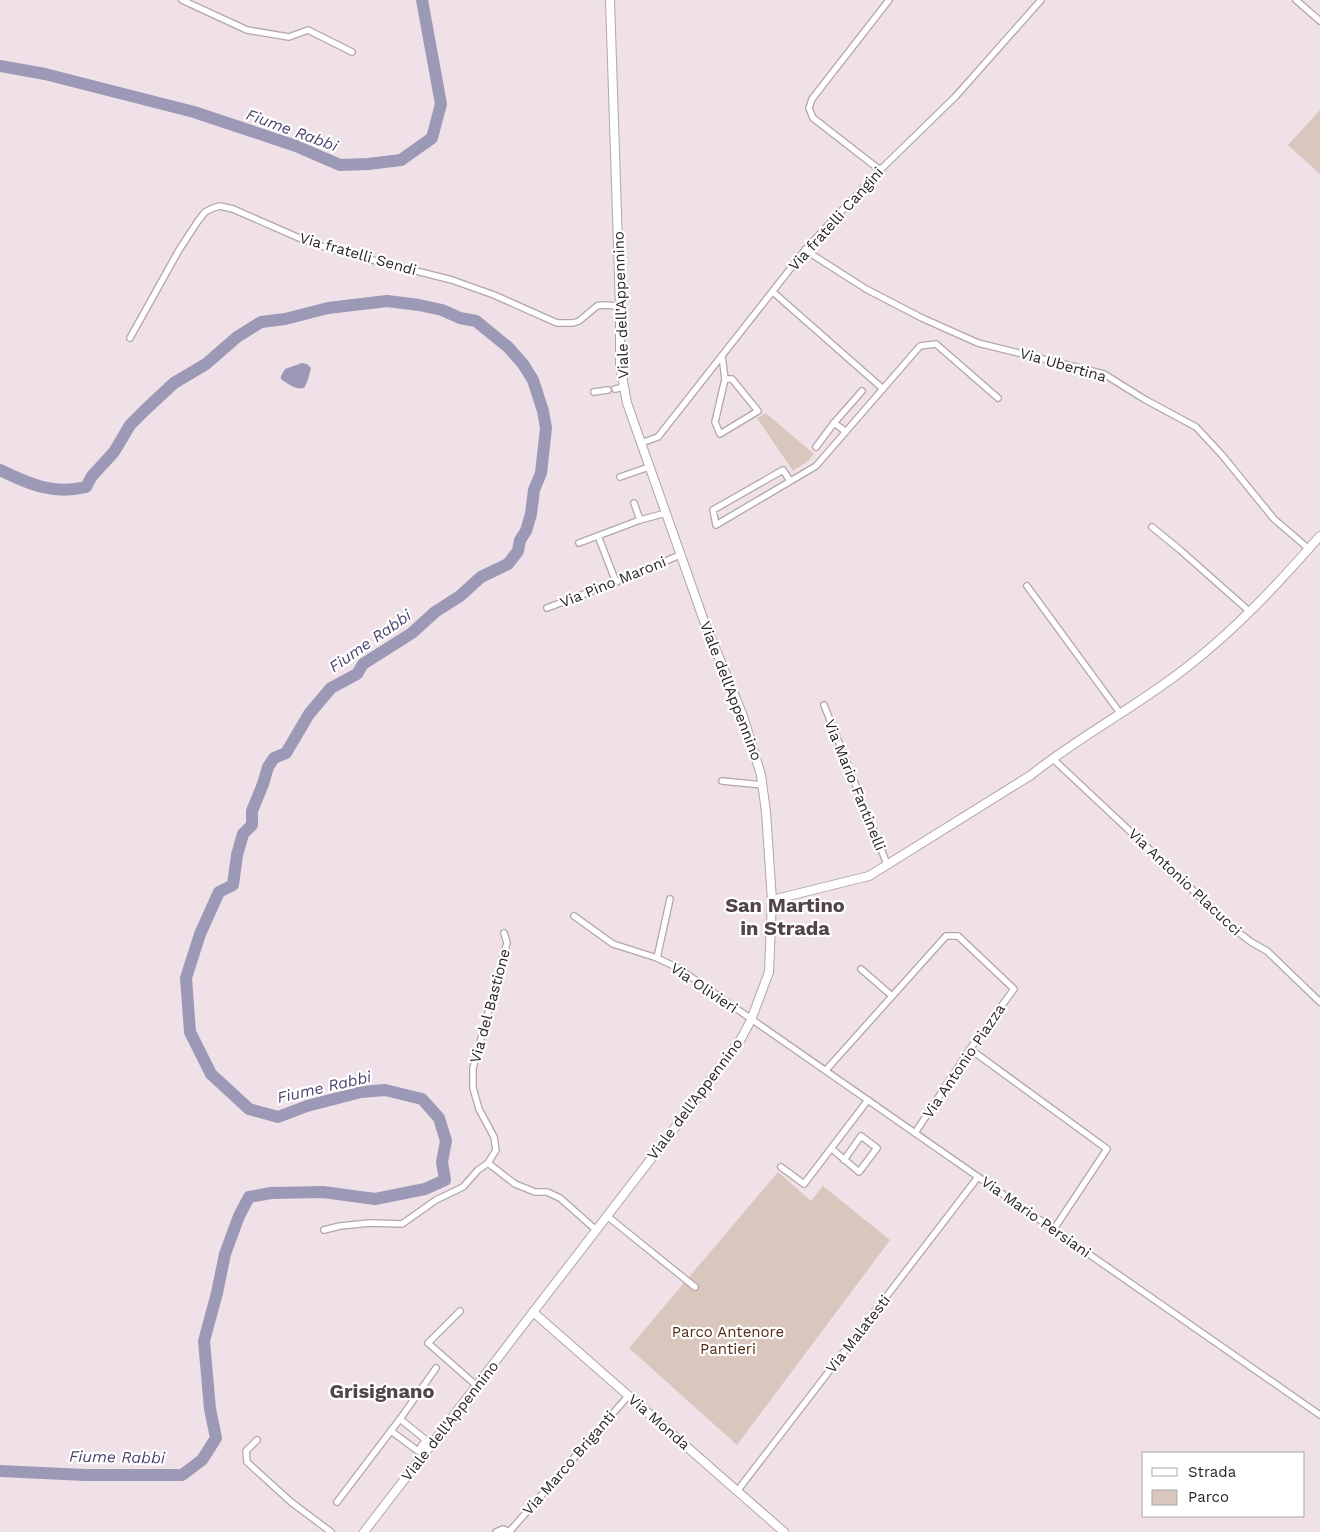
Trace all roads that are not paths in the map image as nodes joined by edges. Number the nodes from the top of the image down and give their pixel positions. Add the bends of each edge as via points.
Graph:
1 (182, 0) edge
2 (610, 0) edge
3 (889, 0) edge
4 (1041, 0) edge
5 (1296, 0) edge
6 (1320, 21) edge
7 (352, 52) dead end
8 (880, 170) junction
9 (805, 250) junction
10 (773, 292) junction
11 (620, 306) junction
12 (130, 338) dead end
13 (722, 356) junction
14 (725, 379) junction
15 (624, 387) junction
16 (882, 388) junction
17 (862, 391) dead end
18 (594, 392) dead end
19 (998, 398) dead end
20 (834, 423) junction
21 (845, 431) junction
22 (641, 444) junction
23 (816, 447) dead end
24 (649, 467) junction
25 (620, 477) dead end
26 (790, 481) junction
27 (634, 503) dead end
28 (666, 513) junction
29 (640, 520) junction
30 (1152, 527) dead end
31 (598, 536) junction
32 (1319, 540) edge
33 (579, 543) dead end
34 (1309, 549) junction
35 (680, 555) junction
36 (616, 582) junction
37 (1026, 586) dead end
38 (546, 608) dead end
39 (1249, 611) junction
40 (824, 705) dead end
41 (1120, 713) junction
42 (1052, 758) junction
43 (722, 781) dead end
44 (763, 785) junction
45 (887, 864) junction
46 (670, 899) dead end
47 (772, 900) junction
48 (574, 916) dead end
49 (504, 933) dead end
50 (657, 958) junction
51 (861, 969) dead end
52 (892, 996) junction
53 (1320, 1002) edge
54 (751, 1020) junction
55 (970, 1050) junction
56 (826, 1070) junction
57 (868, 1100) junction
58 (915, 1133) junction
59 (832, 1149) junction
60 (844, 1160) junction
61 (488, 1163) junction
62 (781, 1167) dead end
63 (978, 1177) junction
64 (607, 1216) junction
65 (1054, 1229) junction
66 (324, 1230) dead end
67 (596, 1230) junction
68 (695, 1287) dead end
69 (460, 1311) dead end
70 (534, 1312) junction
71 (436, 1368) dead end
72 (477, 1386) junction
73 (629, 1395) junction
74 (1320, 1415) edge
75 (400, 1419) junction
76 (391, 1431) junction
77 (257, 1440) dead end
78 (425, 1447) junction
79 (738, 1490) junction
80 (337, 1502) dead end
81 (331, 1532) edge
82 (364, 1532) edge
83 (496, 1532) edge
84 (510, 1532) edge
85 (784, 1532) edge

1 - 7 street via 247,30 290,37 308,30
2 - 11 main road, Viale dell'Appennino
3 - 8 street via 812,99 809,108 813,118
4 - 8 street, Via fratelli Cangini via 956,96
5 - 6 street
8 - 9 street, Via fratelli Cangini
9 - 10 street, Via fratelli Cangini
9 - 34 street, Via Ubertina via 866,289 922,318 978,343 1104,374 1189,423 1222,455 1274,519
10 - 13 street, Via fratelli Cangini
10 - 16 street
11 - 12 street, Via fratelli Sendi via 597,306 579,321 557,323 494,294 306,241 220,206 205,212 198,221
11 - 15 main road, Viale dell'Appennino via 620,365
13 - 14 street
13 - 22 street, Via fratelli Cangini via 658,437
14 - 14 street via 715,422 720,434 758,411 732,379
15 - 18 street
15 - 22 main road, Viale dell'Appennino
16 - 19 street via 920,346 936,344
16 - 21 street
17 - 20 street
20 - 21 street
20 - 23 street
21 - 26 street via 816,466
22 - 24 main road, Viale dell'Appennino
24 - 25 street
24 - 28 main road, Viale dell'Appennino
26 - 26 street via 716,525 712,510 783,470
27 - 29 street
28 - 29 street
28 - 35 main road, Viale dell'Appennino
29 - 31 street
30 - 39 street
31 - 33 street
31 - 36 street
32 - 34 main road
34 - 39 main road
35 - 36 street, Via Pino Maroni
35 - 44 main road, Viale dell'Appennino via 743,716
36 - 38 street, Via Pino Maroni
37 - 41 street
39 - 41 main road via 1187,668
40 - 45 street, Via Mario Fantinelli
41 - 42 main road
42 - 45 main road via 1031,775
42 - 53 street, Via Antonio Placucci via 1233,928 1267,951
43 - 44 street
44 - 47 main road, Viale dell'Appennino
45 - 47 main road via 869,876
46 - 50 street, Via Olivieri
47 - 54 main road, Viale dell'Appennino via 769,972
48 - 50 street, Via Olivieri via 613,944
49 - 61 street, Via del Bastione via 508,943 473,1068 473,1088 479,1109 494,1136 496,1150
50 - 54 street, Via Olivieri via 678,968
51 - 52 street
52 - 55 street, Via Antonio Piazza via 946,936 958,936 1014,989
52 - 56 street
54 - 56 street, Via Mario Persiani
54 - 64 main road, Viale dell'Appennino via 742,1039
55 - 58 street, Via Antonio Piazza
55 - 65 street via 1107,1149
56 - 57 street, Via Mario Persiani
57 - 58 street, Via Mario Persiani
57 - 59 street
58 - 63 street, Via Mario Persiani
59 - 60 street
59 - 62 street via 804,1184
60 - 60 street via 861,1136 877,1148 859,1172
61 - 66 street via 463,1187 436,1200 402,1224 370,1223
61 - 67 street via 515,1184 560,1198
63 - 65 street, Via Mario Persiani
63 - 79 street, Via Malatesti
64 - 67 main road, Viale dell'Appennino
64 - 68 street
65 - 74 street, Via Mario Persiani
67 - 70 main road, Viale dell'Appennino
69 - 72 street via 428,1343
70 - 72 main road, Viale dell'Appennino
70 - 73 main road, Via Monda
71 - 75 street
72 - 78 main road, Viale dell'Appennino
73 - 79 main road, Via Monda
73 - 84 street, Via Marco Briganti
75 - 76 street
75 - 78 street via 426,1440
76 - 78 street via 418,1451
76 - 80 street
77 - 81 street via 246,1451 247,1462 291,1502
78 - 82 main road, Viale dell'Appennino
79 - 85 main road, Via Monda
83 - 84 street via 503,1529

